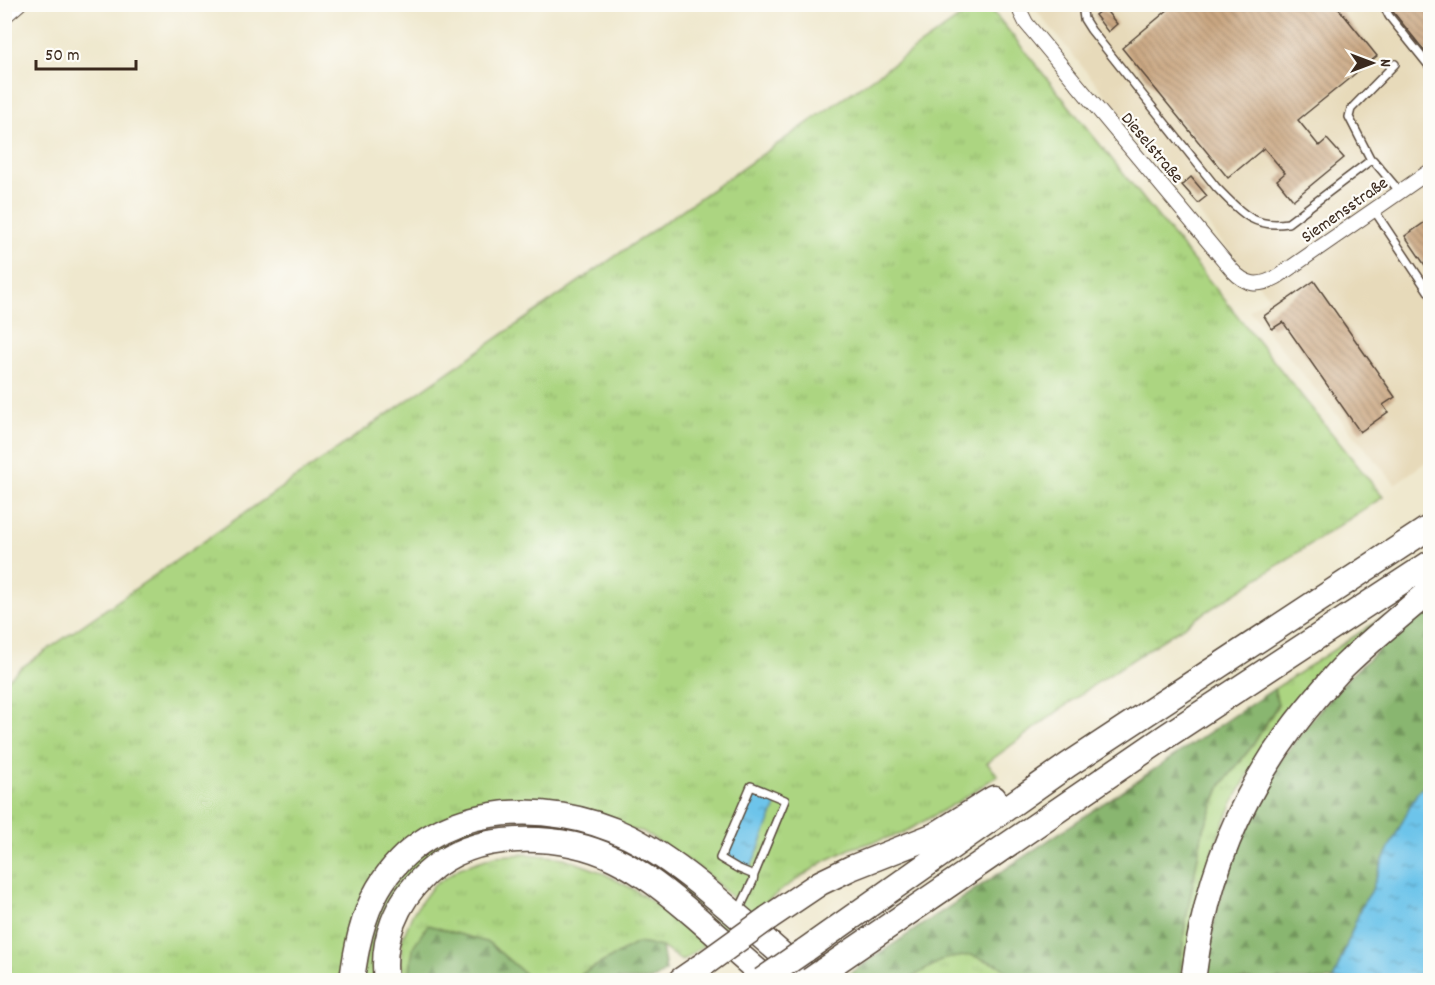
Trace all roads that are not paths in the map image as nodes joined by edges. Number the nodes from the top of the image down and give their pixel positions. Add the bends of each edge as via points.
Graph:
1 (19, 4) edge
2 (1018, 4) edge
3 (1082, 4) edge
4 (1385, 4) edge
5 (4, 17) edge
6 (1395, 64) dead end
7 (1431, 67) edge
8 (1371, 160) junction
9 (1431, 171) edge
10 (1400, 192) junction
11 (1374, 210) junction
12 (1277, 277) joint
13 (1431, 294) edge
14 (1431, 527) edge
15 (1431, 563) edge
16 (1431, 591) edge
17 (1068, 765) junction
18 (754, 874) junction
19 (737, 915) junction
20 (691, 974) edge
21 (815, 977) edge
22 (352, 981) edge
23 (386, 981) edge
24 (762, 981) edge
25 (768, 981) edge
26 (1193, 981) edge

1 - 5 street
2 - 12 street, Dieselstraße via 1026,23 1239,278 1256,284
3 - 8 lane via 1084,19 1091,30 1216,187 1253,220 1262,224 1288,223
4 - 7 lane via 1389,16
6 - 8 lane via 1351,109 1349,117
8 - 10 lane
9 - 10 street, Siemensstraße
10 - 11 street, Siemensstraße
11 - 12 street, Siemensstraße
11 - 13 lane
14 - 17 highway
15 - 21 highway via 1168,735
16 - 26 highway via 1343,667 1270,758 1240,811 1218,866
17 - 20 highway, bridge via 1004,792 935,835 820,883
17 - 24 highway, bridge
18 - 18 lane via 785,800 751,786 720,858
18 - 19 lane
19 - 21 highway
19 - 22 highway via 675,865 611,829 567,816 504,813 462,821 404,856 378,889 368,910 355,954
23 - 25 highway via 388,934 405,897 419,881 454,854 475,846 531,839 591,849 632,867 673,897

